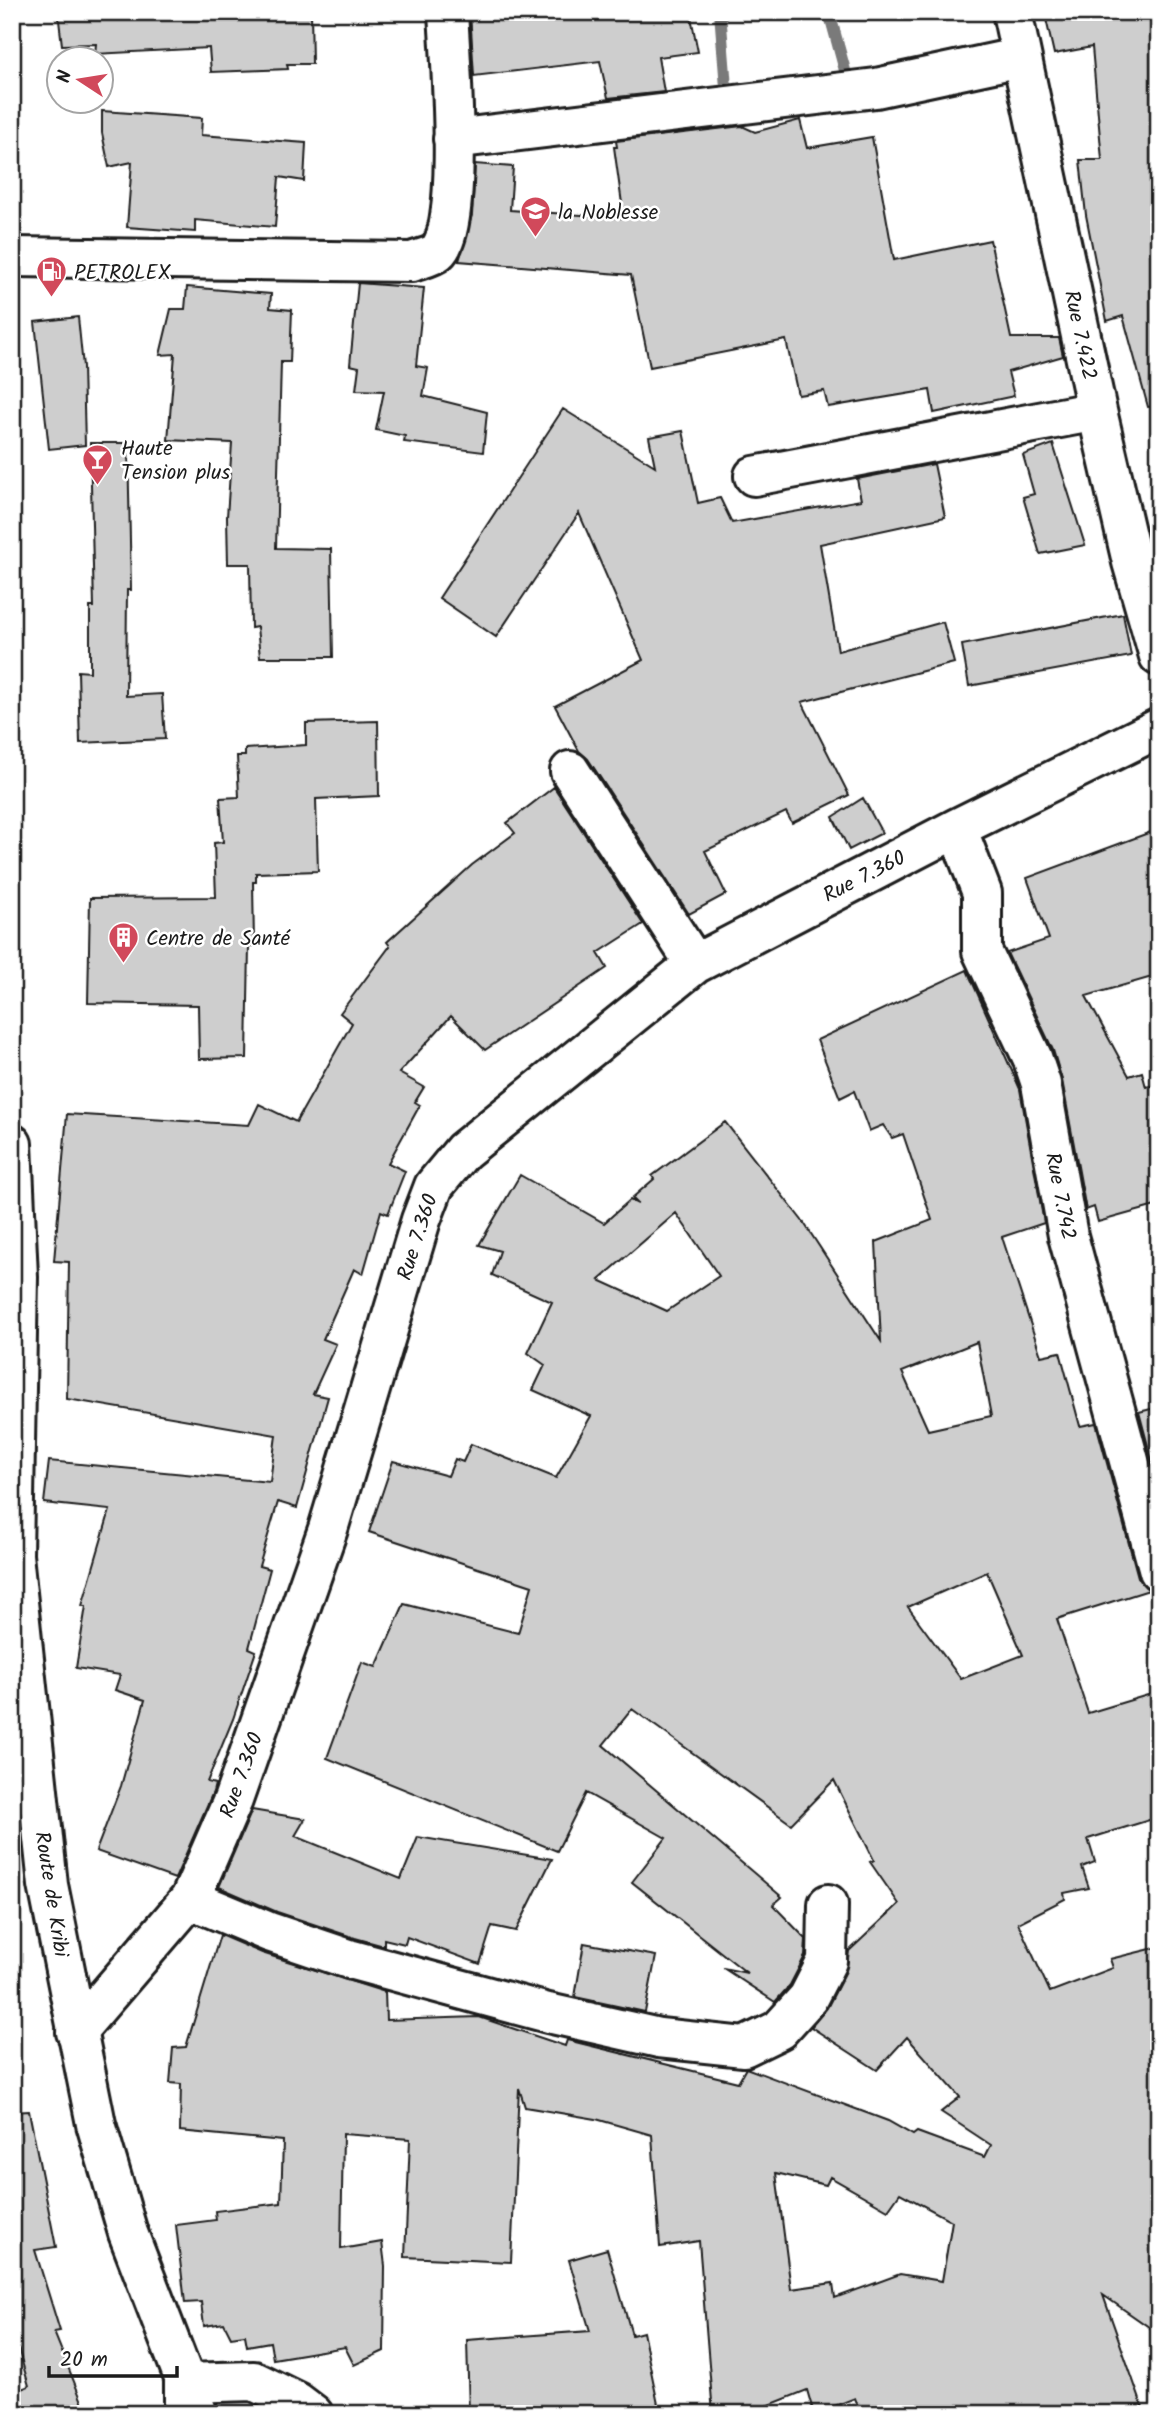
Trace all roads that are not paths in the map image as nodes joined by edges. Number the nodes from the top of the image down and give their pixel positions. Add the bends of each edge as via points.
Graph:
1 (449, 12) edge
2 (1012, 12) edge
3 (1021, 57) junction
4 (453, 139) junction
5 (12, 257) edge
6 (1097, 411) junction
7 (754, 476) dead end
8 (1159, 656) edge
9 (1159, 728) edge
10 (570, 771) dead end
11 (957, 828) junction
12 (695, 964) junction
13 (12, 1144) edge
14 (13, 1555) edge
15 (1159, 1571) edge
16 (190, 1899) junction
17 (828, 1903) dead end
18 (76, 2032) junction
19 (189, 2403) edge
20 (313, 2414) edge

1 - 4 street
2 - 3 street, Rue 7.422
3 - 4 street via 876,88
3 - 6 street, Rue 7.422
4 - 5 street via 449,232 437,252 412,262
6 - 7 street
6 - 8 street, Rue 7.422
9 - 11 street, Rue 7.360
10 - 12 street
11 - 12 street, Rue 7.360
11 - 15 street, Rue 7.742 via 982,893 982,951 1041,1084 1068,1236
12 - 16 street, Rue 7.360 via 463,1151 434,1186 328,1529 233,1800
13 - 14 street, Route de Kribi via 18,1277
14 - 18 street, Route de Kribi via 48,1885
16 - 17 street via 349,1959 548,2014 659,2038 744,2047 779,2031 808,1998 827,1961
16 - 18 street, Rue 7.360
18 - 19 street, Route de Kribi via 96,2124 128,2233
19 - 20 street via 254,2381

